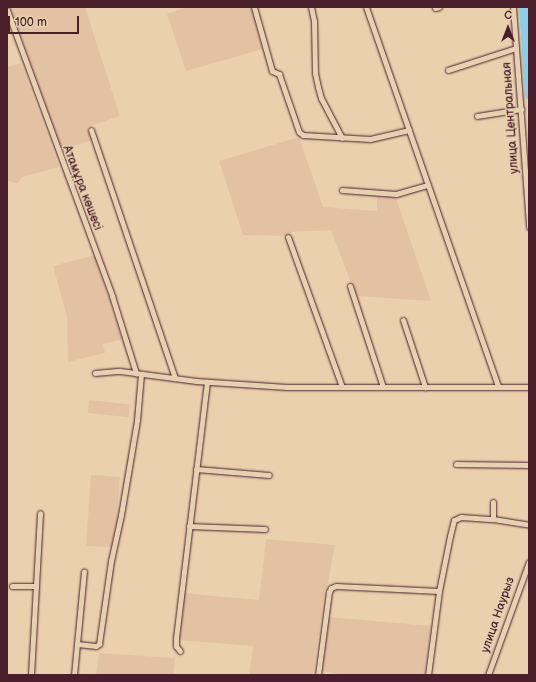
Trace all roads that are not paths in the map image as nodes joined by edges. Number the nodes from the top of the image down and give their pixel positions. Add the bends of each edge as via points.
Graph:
1 (254, 7) edge
2 (311, 7) edge
3 (366, 7) edge
4 (513, 7) edge
5 (7, 10) edge
6 (516, 48) junction
7 (448, 70) dead end
8 (521, 109) junction
9 (477, 116) dead end
10 (91, 130) dead end
11 (409, 130) junction
12 (342, 138) junction
13 (428, 185) junction
14 (342, 190) dead end
15 (529, 227) edge
16 (288, 237) dead end
17 (350, 286) dead end
18 (403, 320) dead end
19 (95, 373) dead end
20 (139, 374) junction
21 (175, 378) junction
22 (207, 382) junction
23 (342, 387) junction
24 (384, 387) junction
25 (425, 387) junction
26 (498, 387) junction
27 (529, 387) edge
28 (456, 464) dead end
29 (529, 465) edge
30 (196, 468) junction
31 (270, 475) dead end
32 (493, 502) dead end
33 (40, 513) dead end
34 (493, 519) junction
35 (529, 524) edge
36 (189, 526) junction
37 (265, 529) dead end
38 (529, 562) edge
39 (84, 571) dead end
40 (12, 586) dead end
41 (36, 586) junction
42 (439, 591) junction
43 (77, 644) junction
44 (180, 651) dead end
45 (31, 675) edge
46 (74, 675) edge
47 (318, 675) edge
48 (428, 675) edge
49 (488, 675) edge

1 - 12 street via 272,71 279,74 299,132 303,135
2 - 12 street via 318,87
3 - 11 street
4 - 6 street, улица Центральная
5 - 20 street, Атамұра көшесі
6 - 7 street
6 - 8 street, улица Центральная
8 - 9 street
8 - 15 street, улица Центральная
10 - 21 street
11 - 12 street via 378,139
11 - 13 street
13 - 14 street via 396,194
13 - 26 street
16 - 23 street
17 - 24 street
18 - 25 street
19 - 20 street via 120,371
20 - 21 street
20 - 43 street via 136,420 99,644
21 - 22 street
22 - 23 street
22 - 30 street
23 - 24 street
24 - 25 street
25 - 26 street
26 - 27 street
28 - 29 street
30 - 31 street
30 - 36 street
32 - 34 street
33 - 41 street
34 - 35 street
34 - 42 street via 461,517 454,520
36 - 37 street
36 - 44 street via 176,638 176,646
38 - 49 street, улица Наурыз
39 - 43 street
40 - 41 street
41 - 45 street
42 - 47 street via 336,586 331,588
42 - 48 street
43 - 46 street

